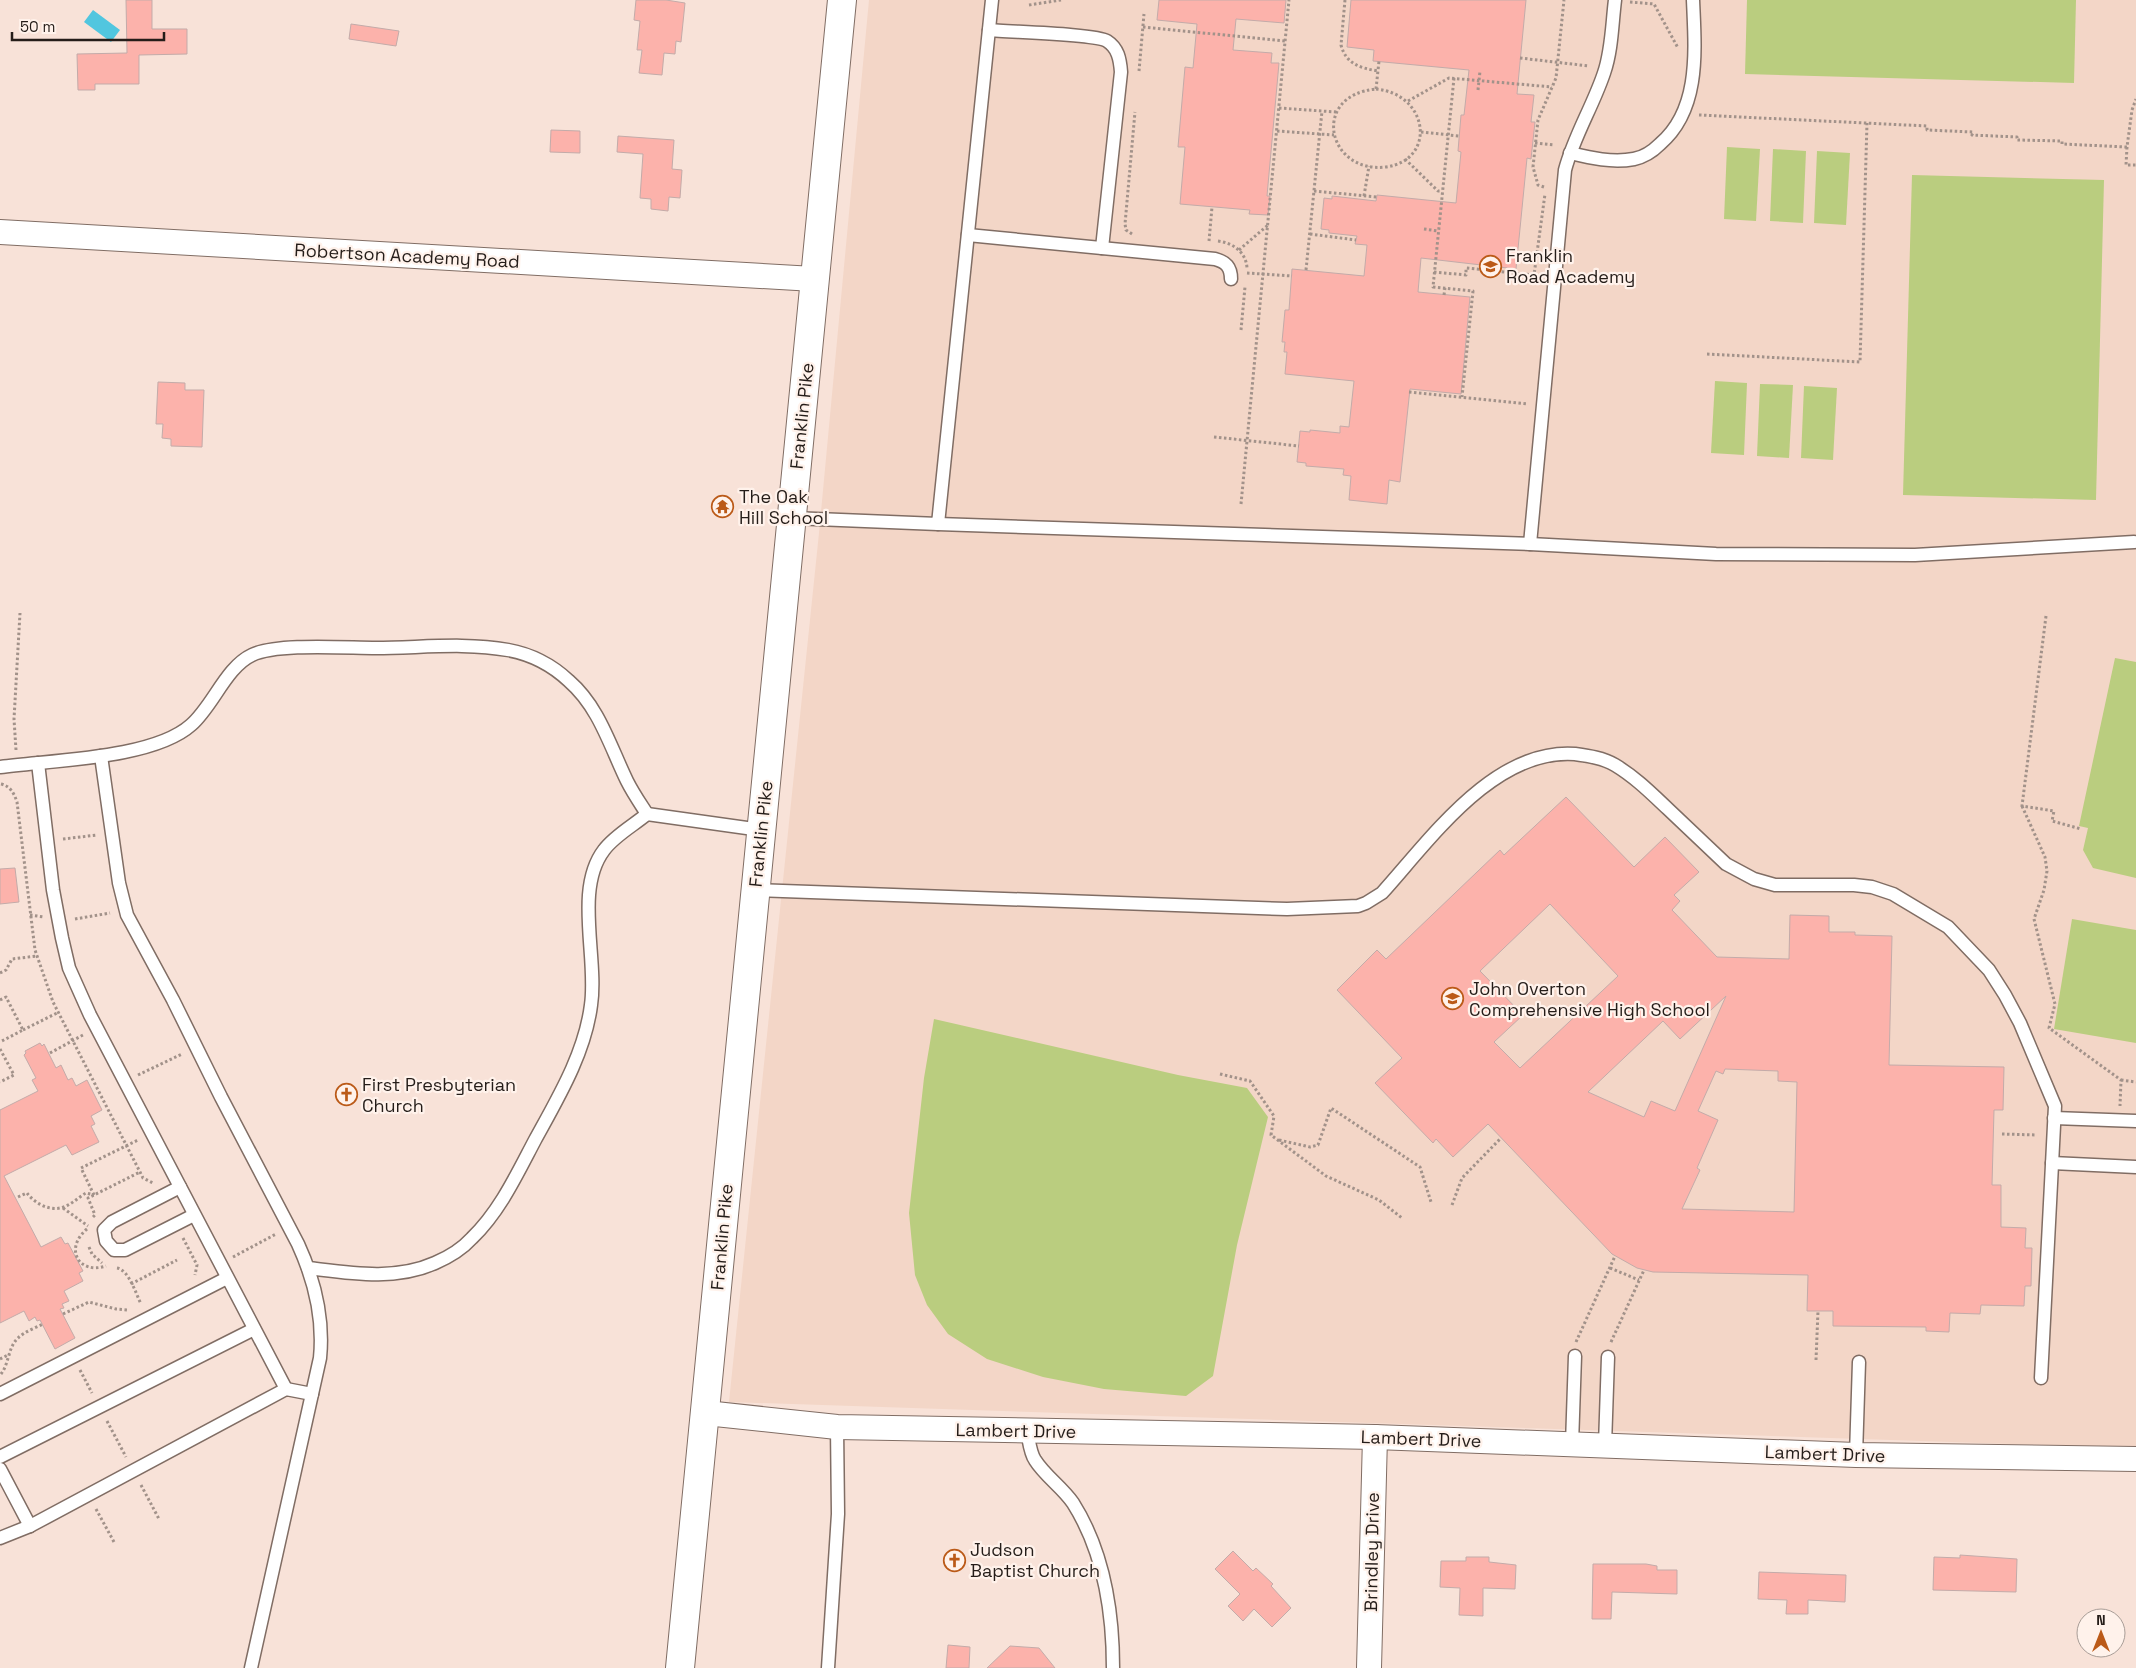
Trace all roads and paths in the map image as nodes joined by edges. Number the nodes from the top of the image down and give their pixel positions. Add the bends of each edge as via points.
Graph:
1 (842, 0) edge
2 (992, 0) edge
3 (1061, 0) edge
4 (1289, 0) edge
5 (1345, 0) edge
6 (1564, 0) edge
7 (1615, 0) edge
8 (1693, 0) edge
9 (1029, 5) dead end
10 (1144, 14) dead end
11 (1143, 27) junction
12 (989, 30) junction
13 (1286, 41) junction
14 (1694, 57) junction
15 (1520, 58) dead end
16 (1379, 61) dead end
17 (1558, 62) junction
18 (1588, 66) junction
19 (1605, 68) junction
20 (1378, 71) junction
21 (1480, 71) dead end
22 (1138, 76) dead end
23 (1585, 76) dead end
24 (1454, 78) junction
25 (1479, 80) junction
26 (1552, 87) junction
27 (1376, 89) junction
28 (1478, 90) dead end
29 (2136, 99) edge
30 (1408, 102) junction
31 (1136, 106) dead end
32 (1280, 108) junction
33 (1322, 111) junction
34 (1336, 112) junction
35 (1684, 114) junction
36 (1867, 123) junction
37 (1277, 131) junction
38 (1421, 132) junction
39 (1334, 135) junction
40 (1459, 136) dead end
41 (1557, 138) dead end
42 (1535, 143) junction
43 (1554, 145) junction
44 (2127, 147) junction
45 (1570, 153) junction
46 (1552, 154) dead end
47 (1405, 159) junction
48 (2136, 165) edge
49 (1369, 166) junction
50 (1314, 191) junction
51 (1442, 191) junction
52 (1364, 196) junction
53 (1377, 197) dead end
54 (1212, 207) dead end
55 (1268, 224) junction
56 (1424, 229) dead end
57 (1438, 231) junction
58 (0, 232) edge
59 (1135, 234) dead end
60 (1310, 234) junction
61 (968, 235) junction
62 (1199, 240) dead end
63 (1356, 240) dead end
64 (1209, 241) junction
65 (1102, 248) junction
66 (1239, 250) junction
67 (1306, 270) dead end
68 (1434, 272) junction
69 (1247, 273) junction
70 (1264, 274) junction
71 (1292, 276) dead end
72 (814, 279) junction
73 (1231, 279) dead end
74 (1445, 288) junction
75 (1444, 294) dead end
76 (1241, 330) dead end
77 (1707, 354) dead end
78 (1409, 392) dead end
79 (1462, 397) junction
80 (1543, 406) junction
81 (1214, 437) dead end
82 (1247, 440) junction
83 (1299, 446) dead end
84 (1241, 504) dead end
85 (792, 518) junction
86 (938, 524) junction
87 (2134, 542) dead end
88 (1530, 544) junction
89 (20, 613) dead end
90 (2046, 616) dead end
91 (101, 756) junction
92 (38, 763) junction
93 (17, 765) junction
94 (0, 767) edge
95 (0, 784) edge
96 (2022, 806) junction
97 (647, 814) junction
98 (2081, 829) dead end
99 (761, 830) junction
100 (112, 834) junction
101 (48, 843) junction
102 (23, 851) junction
103 (755, 890) junction
104 (126, 911) junction
105 (30, 915) junction
106 (58, 918) junction
107 (37, 956) junction
108 (0, 973) edge
109 (0, 1000) edge
110 (59, 1012) junction
111 (97, 1028) junction
112 (23, 1030) junction
113 (74, 1040) junction
114 (0, 1042) edge
115 (196, 1047) junction
116 (0, 1048) edge
117 (50, 1053) dead end
118 (1220, 1074) dead end
119 (135, 1077) dead end
120 (2121, 1080) junction
121 (0, 1082) edge
122 (2136, 1082) edge
123 (109, 1090) dead end
124 (101, 1094) junction
125 (2054, 1118) junction
126 (2120, 1120) junction
127 (2136, 1121) edge
128 (152, 1133) junction
129 (2002, 1134) dead end
130 (2053, 1136) junction
131 (1502, 1138) dead end
132 (1276, 1139) junction
133 (127, 1145) junction
134 (2052, 1164) junction
135 (2136, 1167) edge
136 (180, 1187) junction
137 (162, 1196) junction
138 (18, 1197) dead end
139 (1432, 1202) dead end
140 (1452, 1205) dead end
141 (63, 1208) junction
142 (194, 1215) junction
143 (1402, 1218) dead end
144 (176, 1224) junction
145 (290, 1227) junction
146 (1615, 1256) dead end
147 (177, 1260) dead end
148 (220, 1264) junction
149 (106, 1266) dead end
150 (308, 1268) junction
151 (1610, 1268) junction
152 (1644, 1270) dead end
153 (227, 1278) junction
154 (1639, 1280) junction
155 (131, 1284) dead end
156 (149, 1300) dead end
157 (1818, 1311) dead end
158 (63, 1314) dead end
159 (43, 1324) dead end
160 (254, 1329) junction
161 (1575, 1352) joint
162 (1608, 1352) joint
163 (11, 1354) junction
164 (73, 1357) junction
165 (0, 1359) edge
166 (1816, 1360) dead end
167 (1858, 1362) dead end
168 (0, 1375) edge
169 (2041, 1378) dead end
170 (286, 1389) junction
171 (0, 1394) edge
172 (312, 1394) junction
173 (100, 1407) junction
174 (706, 1413) junction
175 (837, 1427) junction
176 (1027, 1431) junction
177 (1375, 1437) junction
178 (1572, 1444) junction
179 (1605, 1445) junction
180 (1856, 1455) junction
181 (0, 1457) edge
182 (2136, 1459) edge
183 (0, 1469) edge
184 (134, 1471) junction
185 (89, 1495) junction
186 (159, 1519) dead end
187 (30, 1526) junction
188 (0, 1538) edge
189 (114, 1542) dead end
190 (251, 1668) edge
191 (680, 1668) edge
192 (828, 1668) edge
193 (1113, 1668) edge
194 (1369, 1668) edge

1 - 72 main road, Franklin Pike
2 - 12 lane
3 - 9 path
4 - 13 path
5 - 20 path via 1342,51 1354,65
6 - 17 path
7 - 14 path via 1654,4 1682,56
7 - 19 lane
8 - 14 lane
10 - 11 path
11 - 13 path
11 - 22 path
12 - 61 lane
12 - 65 lane via 1101,39 1116,50 1120,72
13 - 32 path
14 - 35 lane via 1692,87
15 - 17 path
16 - 20 path
17 - 18 path
17 - 26 path
18 - 19 path
18 - 23 path
19 - 45 lane
20 - 27 path
21 - 25 path
24 - 25 path
24 - 30 path
24 - 51 path
25 - 26 path
25 - 28 path
26 - 42 path via 1538,120
27 - 30 path via 1397,93
27 - 34 path via 1352,95
29 - 44 path
30 - 38 path via 1418,115
31 - 59 path via 1125,224 1126,230
32 - 33 path
32 - 37 path
33 - 34 path
33 - 50 path
34 - 39 path
35 - 36 path
35 - 45 lane via 1665,140 1639,158 1604,160
36 - 44 path via 1928,126 1928,130 1973,132 1972,135 2017,137 2017,140
36 - 77 path via 1860,362
37 - 39 path
37 - 55 path
38 - 40 path
38 - 47 path
39 - 49 path via 1346,155
41 - 43 path
42 - 43 path
42 - 68 path via 1533,167 1538,185 1545,186 1534,275 1466,268 1466,275
43 - 46 path
44 - 48 path via 2126,165
45 - 80 lane via 1562,193
47 - 49 path via 1390,166
47 - 51 path via 1438,191
49 - 52 path
50 - 52 path
50 - 60 path
51 - 57 path
52 - 53 path
54 - 64 path
55 - 66 path
55 - 70 path
56 - 57 path
57 - 68 path
58 - 72 street, Robertson Academy Road
60 - 63 path
60 - 67 path
61 - 65 lane
61 - 86 lane
62 - 64 path
64 - 66 path via 1227,243
65 - 73 lane via 1215,259 1228,266
66 - 69 path via 1247,264
68 - 74 path via 1433,287
69 - 70 path
69 - 76 path
70 - 71 path
70 - 82 path
72 - 85 main road, Franklin Pike
74 - 75 path
74 - 79 path via 1473,291
78 - 79 path
79 - 80 path
80 - 88 lane
81 - 82 path
82 - 83 path
82 - 84 path
85 - 86 lane
85 - 99 main road, Franklin Pike
86 - 88 lane
87 - 88 lane via 1915,555 1716,554
89 - 93 path via 14,719
90 - 96 path
91 - 92 lane
91 - 97 lane via 157,744 186,729 241,662 257,653 281,648 487,648 523,654 556,670 570,682 597,715 627,781
91 - 100 lane
92 - 93 lane
92 - 101 lane
93 - 94 lane
95 - 102 path via 15,794
96 - 98 path via 2054,810 2052,821
96 - 120 path via 2045,857 2047,871 2034,919 2055,1004 2049,1028
97 - 99 lane
97 - 150 lane via 605,848 593,868 588,891 592,994 584,1034 550,1114 488,1220 463,1248 420,1269 385,1274
99 - 103 main road, Franklin Pike
100 - 101 path
100 - 104 lane
101 - 102 path
101 - 106 lane
102 - 105 path
103 - 125 lane via 1247,908 1358,906 1382,893 1462,805 1500,776 1537,758 1583,755 1614,764 1633,777 1738,872 1775,885 1872,887 1893,894 1948,928 1989,970 2005,995 2020,1022 2054,1106
103 - 174 main road, Franklin Pike
104 - 106 path via 74,919
104 - 115 lane
105 - 106 path
105 - 107 path
106 - 111 lane via 69,968
107 - 108 path via 12,959 6,970
107 - 110 path
109 - 112 path via 6,997
110 - 112 path
110 - 113 path
111 - 113 path
111 - 128 lane
112 - 114 path
113 - 117 path
113 - 124 path
115 - 119 path
115 - 145 lane
116 - 121 path via 14,1075
118 - 132 path via 1250,1081 1274,1116 1271,1135
120 - 122 path
120 - 126 path
123 - 124 path
124 - 133 path
125 - 126 lane
125 - 130 lane
126 - 127 lane
128 - 133 path
128 - 136 lane
129 - 130 path
130 - 134 lane
131 - 140 path via 1462,1178
132 - 139 path via 1310,1147 1318,1145 1331,1108 1420,1166
132 - 143 path via 1326,1176 1379,1200
133 - 137 path via 144,1178 156,1184
133 - 141 path via 81,1168 94,1195 86,1193
134 - 135 lane
134 - 169 lane
136 - 137 lane
136 - 142 lane
137 - 144 lane via 112,1222 104,1230 106,1241 114,1250 125,1250
138 - 141 path via 27,1193 42,1205
141 - 149 path via 88,1228 77,1240 76,1256 89,1267
142 - 144 lane
142 - 148 lane
144 - 148 path via 197,1265 193,1278
145 - 148 path
145 - 150 lane
146 - 151 path
147 - 155 path
148 - 153 lane
150 - 172 lane via 316,1292 321,1331 320,1358
151 - 154 path
151 - 161 path
152 - 154 path
153 - 160 lane
153 - 164 lane
154 - 162 path
156 - 158 path via 126,1310 89,1302
157 - 166 path
159 - 163 path via 17,1338
160 - 170 lane
160 - 173 lane
161 - 178 lane
162 - 179 lane
163 - 165 path
163 - 168 path
164 - 171 lane
164 - 173 path
167 - 180 lane
170 - 172 lane
170 - 184 lane
172 - 190 lane
173 - 181 lane
173 - 184 path
174 - 175 street, Lambert Drive
174 - 191 main road, Franklin Pike
175 - 176 street, Lambert Drive
175 - 192 lane via 838,1514
176 - 177 street, Lambert Drive
176 - 193 lane via 1035,1460 1072,1503 1095,1549 1111,1619
177 - 178 street, Lambert Drive
177 - 194 street, Brindley Drive
178 - 179 street, Lambert Drive
179 - 180 street, Lambert Drive
180 - 182 street, Lambert Drive
183 - 187 lane
184 - 185 lane
184 - 186 path
185 - 187 lane
185 - 189 path
187 - 188 lane

